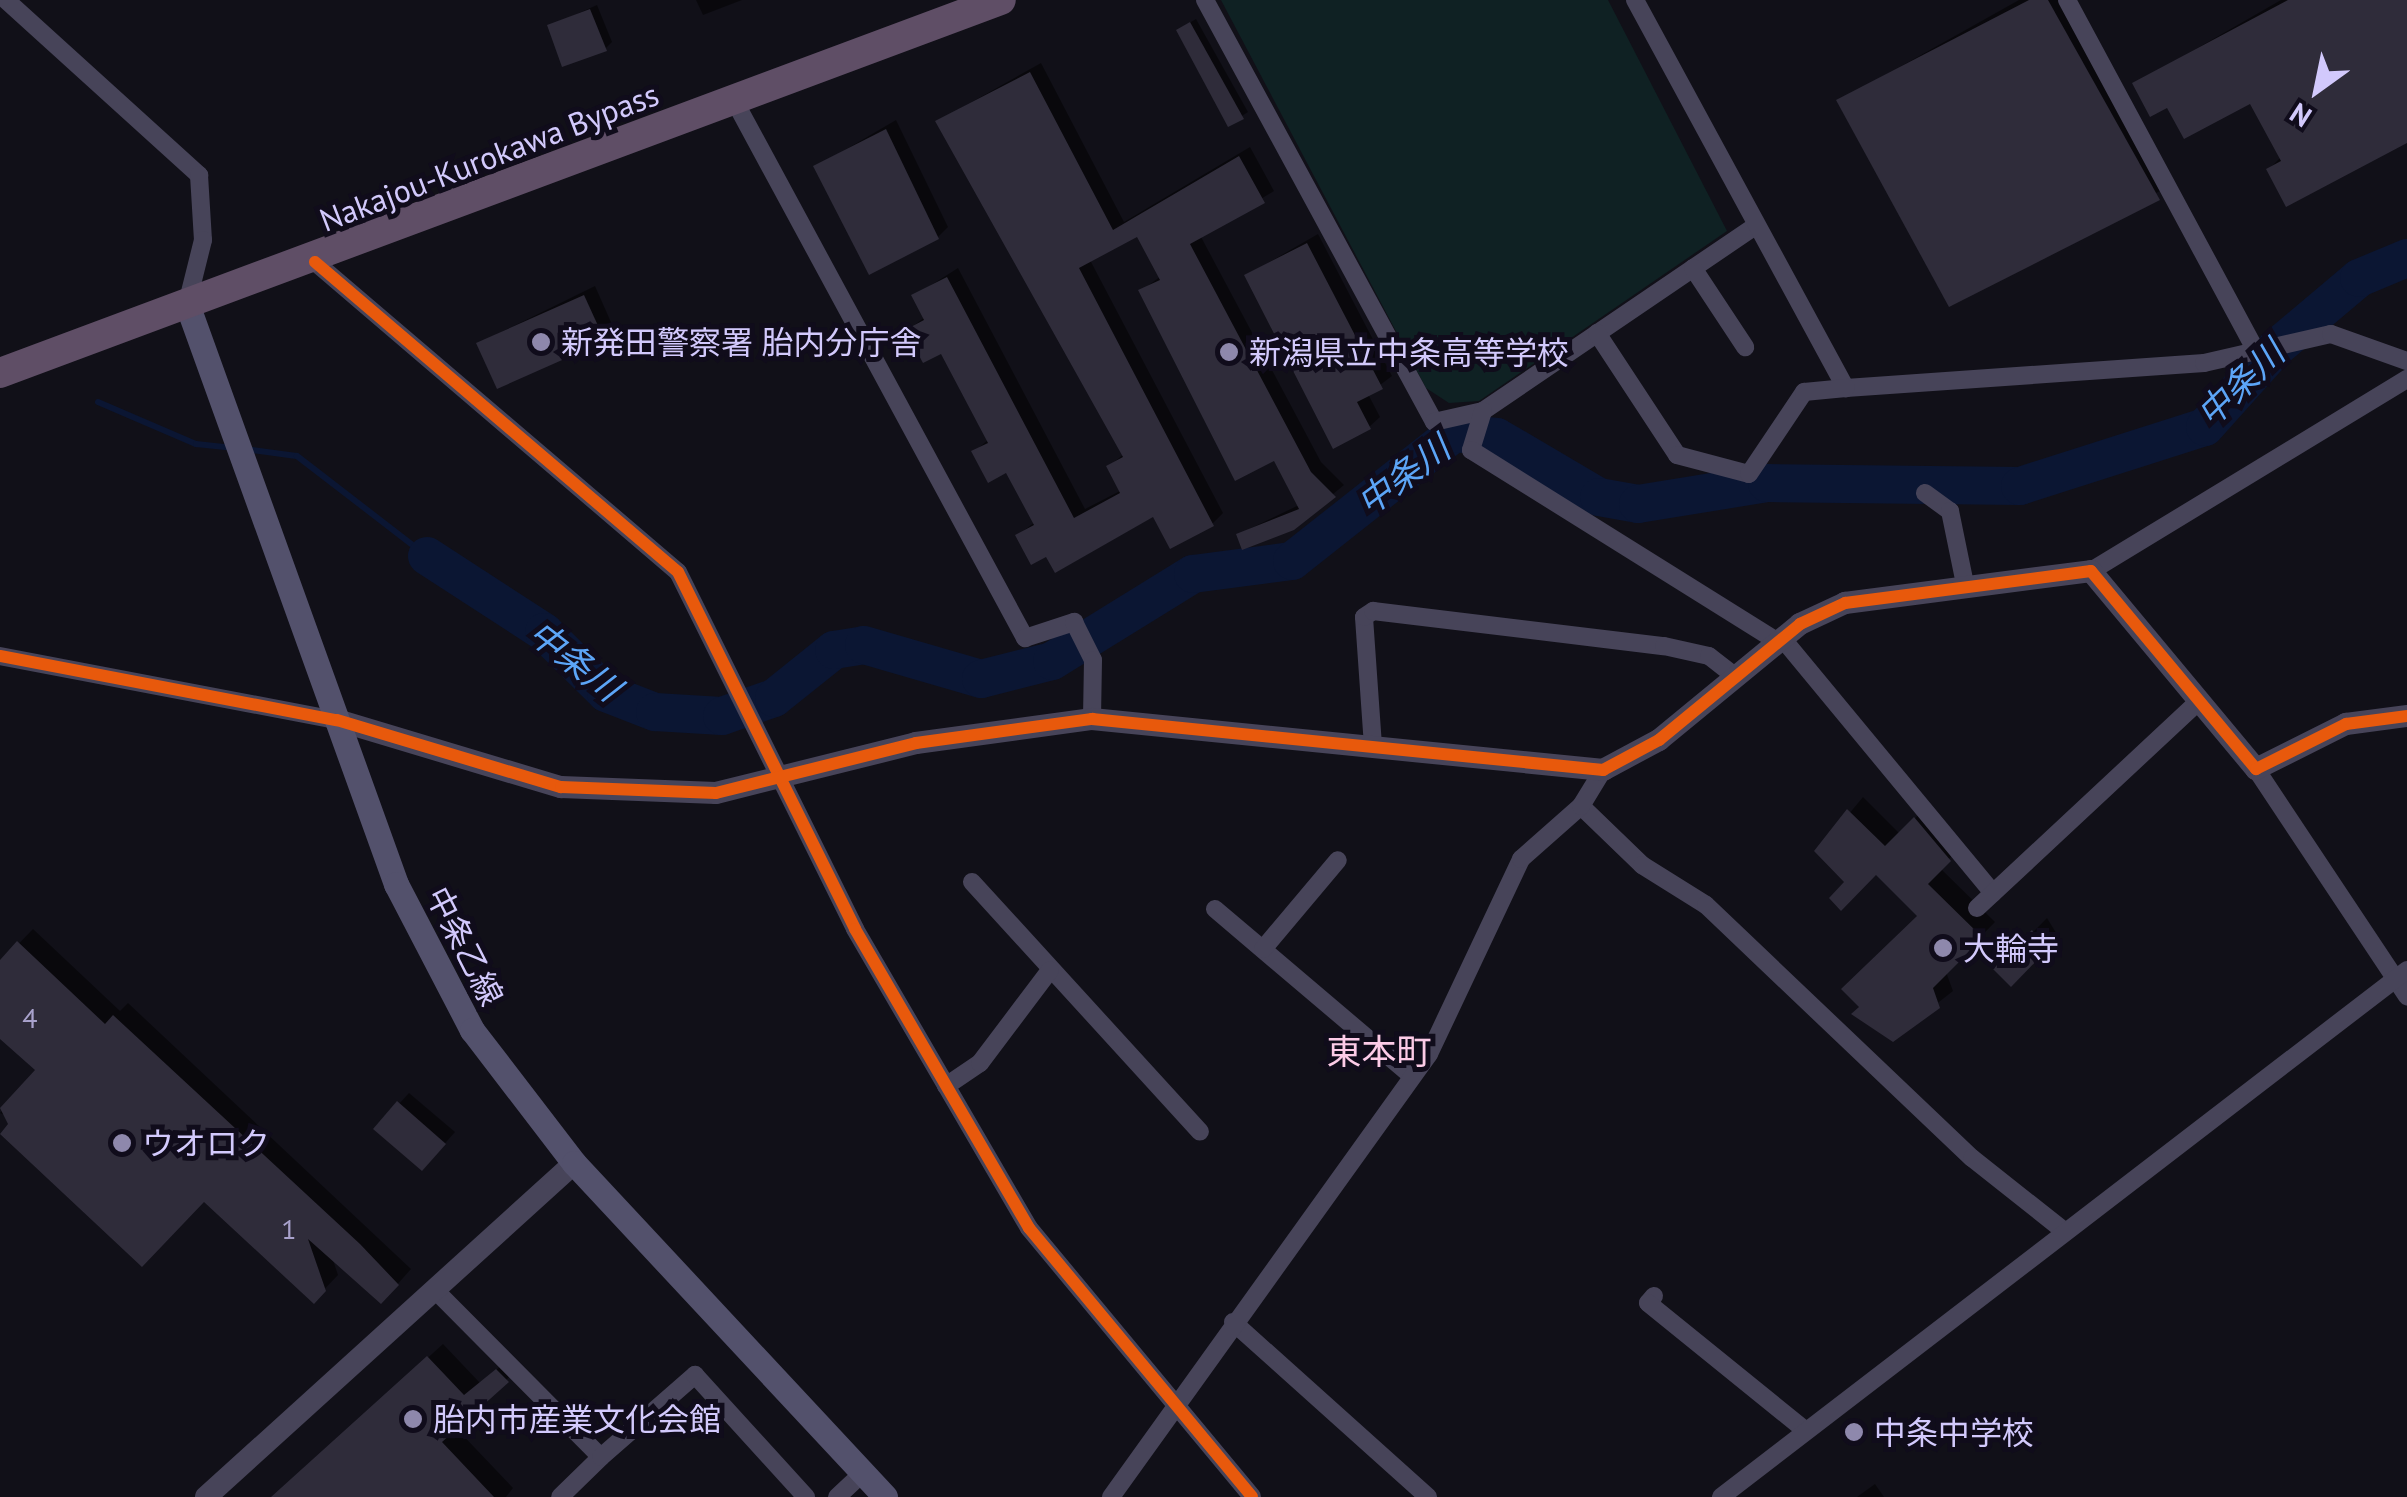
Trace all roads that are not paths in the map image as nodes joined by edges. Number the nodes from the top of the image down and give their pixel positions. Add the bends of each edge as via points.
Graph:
1 (6, 0) edge
2 (1001, 0) edge
3 (1205, 0) edge
4 (1635, 0) edge
5 (2067, 0) edge
6 (734, 100) junction
7 (1754, 226) junction
8 (314, 262) junction
9 (1693, 268) junction
10 (187, 304) junction
11 (1597, 332) junction
12 (1745, 347) dead end
13 (2258, 354) junction
14 (2407, 360) edge
15 (0, 373) edge
16 (2407, 379) edge
17 (1846, 388) junction
18 (1483, 410) junction
19 (1925, 493) dead end
20 (2091, 572) junction
21 (1964, 584) junction
22 (1780, 640) junction
23 (0, 656) edge
24 (1736, 677) junction
25 (2199, 701) junction
26 (2407, 716) edge
27 (1092, 719) junction
28 (337, 720) junction
29 (1373, 746) junction
30 (2256, 769) junction
31 (1603, 770) junction
32 (784, 779) junction
33 (1581, 806) junction
34 (1338, 860) dead end
35 (972, 882) dead end
36 (1992, 893) junction
37 (1977, 908) dead end
38 (1215, 909) dead end
39 (1263, 949) junction
40 (1050, 970) junction
41 (2399, 976) edge
42 (2407, 996) edge
43 (1412, 1076) junction
44 (946, 1086) junction
45 (1200, 1132) dead end
46 (574, 1164) junction
47 (2064, 1231) junction
48 (435, 1290) junction
49 (1654, 1296) dead end
50 (1233, 1322) junction
51 (1172, 1408) junction
52 (1806, 1431) junction
53 (600, 1458) junction
54 (864, 1474) junction
55 (206, 1497) edge
56 (560, 1497) edge
57 (806, 1497) edge
58 (838, 1497) edge
59 (886, 1497) edge
60 (1112, 1497) edge
61 (1252, 1497) edge
62 (1428, 1497) edge
63 (1721, 1497) edge

1 - 10 street via 199,174 203,240
2 - 6 highway, Nakajou-Kurokawa Bypass
3 - 18 street via 1434,422
4 - 7 street
5 - 13 street
6 - 8 highway, Nakajou-Kurokawa Bypass
6 - 27 street via 1025,638 1074,622 1093,660
7 - 9 street
7 - 17 street
8 - 10 highway, Nakajou-Kurokawa Bypass
8 - 32 street via 678,572
9 - 11 street
9 - 12 street
10 - 15 highway, Nakajou-Kurokawa Bypass
10 - 28 main road, 中条乙線
11 - 17 street via 1678,455 1749,474 1804,392
11 - 18 street
13 - 14 street via 2331,334
13 - 17 street
16 - 20 street
18 - 22 street via 1472,450
19 - 21 street via 1950,512
20 - 21 street
20 - 25 street
21 - 22 street via 1844,603
22 - 24 street
22 - 36 street
23 - 28 street
24 - 29 street via 1709,656 1664,646 1373,611 1364,618
24 - 31 street via 1659,740
25 - 30 street
25 - 36 street
26 - 30 street via 2346,724
27 - 29 street
27 - 32 street via 916,744
28 - 32 street via 561,787 716,793
28 - 46 main road, 中条乙線 via 432,960 472,1030
29 - 31 street
30 - 41 street
31 - 33 street
32 - 44 street via 855,930
33 - 43 street via 1521,859
33 - 47 street via 1642,865 1706,905 1972,1158
34 - 39 street
35 - 40 street
36 - 37 street
38 - 39 street
39 - 43 street
40 - 44 street via 980,1063
40 - 45 street
41 - 42 street
41 - 47 street
43 - 50 street
44 - 51 street via 1028,1228
46 - 48 street
46 - 54 main road, 中条乙線
47 - 52 street
48 - 53 street
48 - 55 street
49 - 52 street via 1648,1304
50 - 51 street
50 - 62 street
51 - 60 street
51 - 61 street
52 - 63 street
53 - 56 street
53 - 57 street via 695,1376
54 - 58 street
54 - 59 main road, 中条乙線

